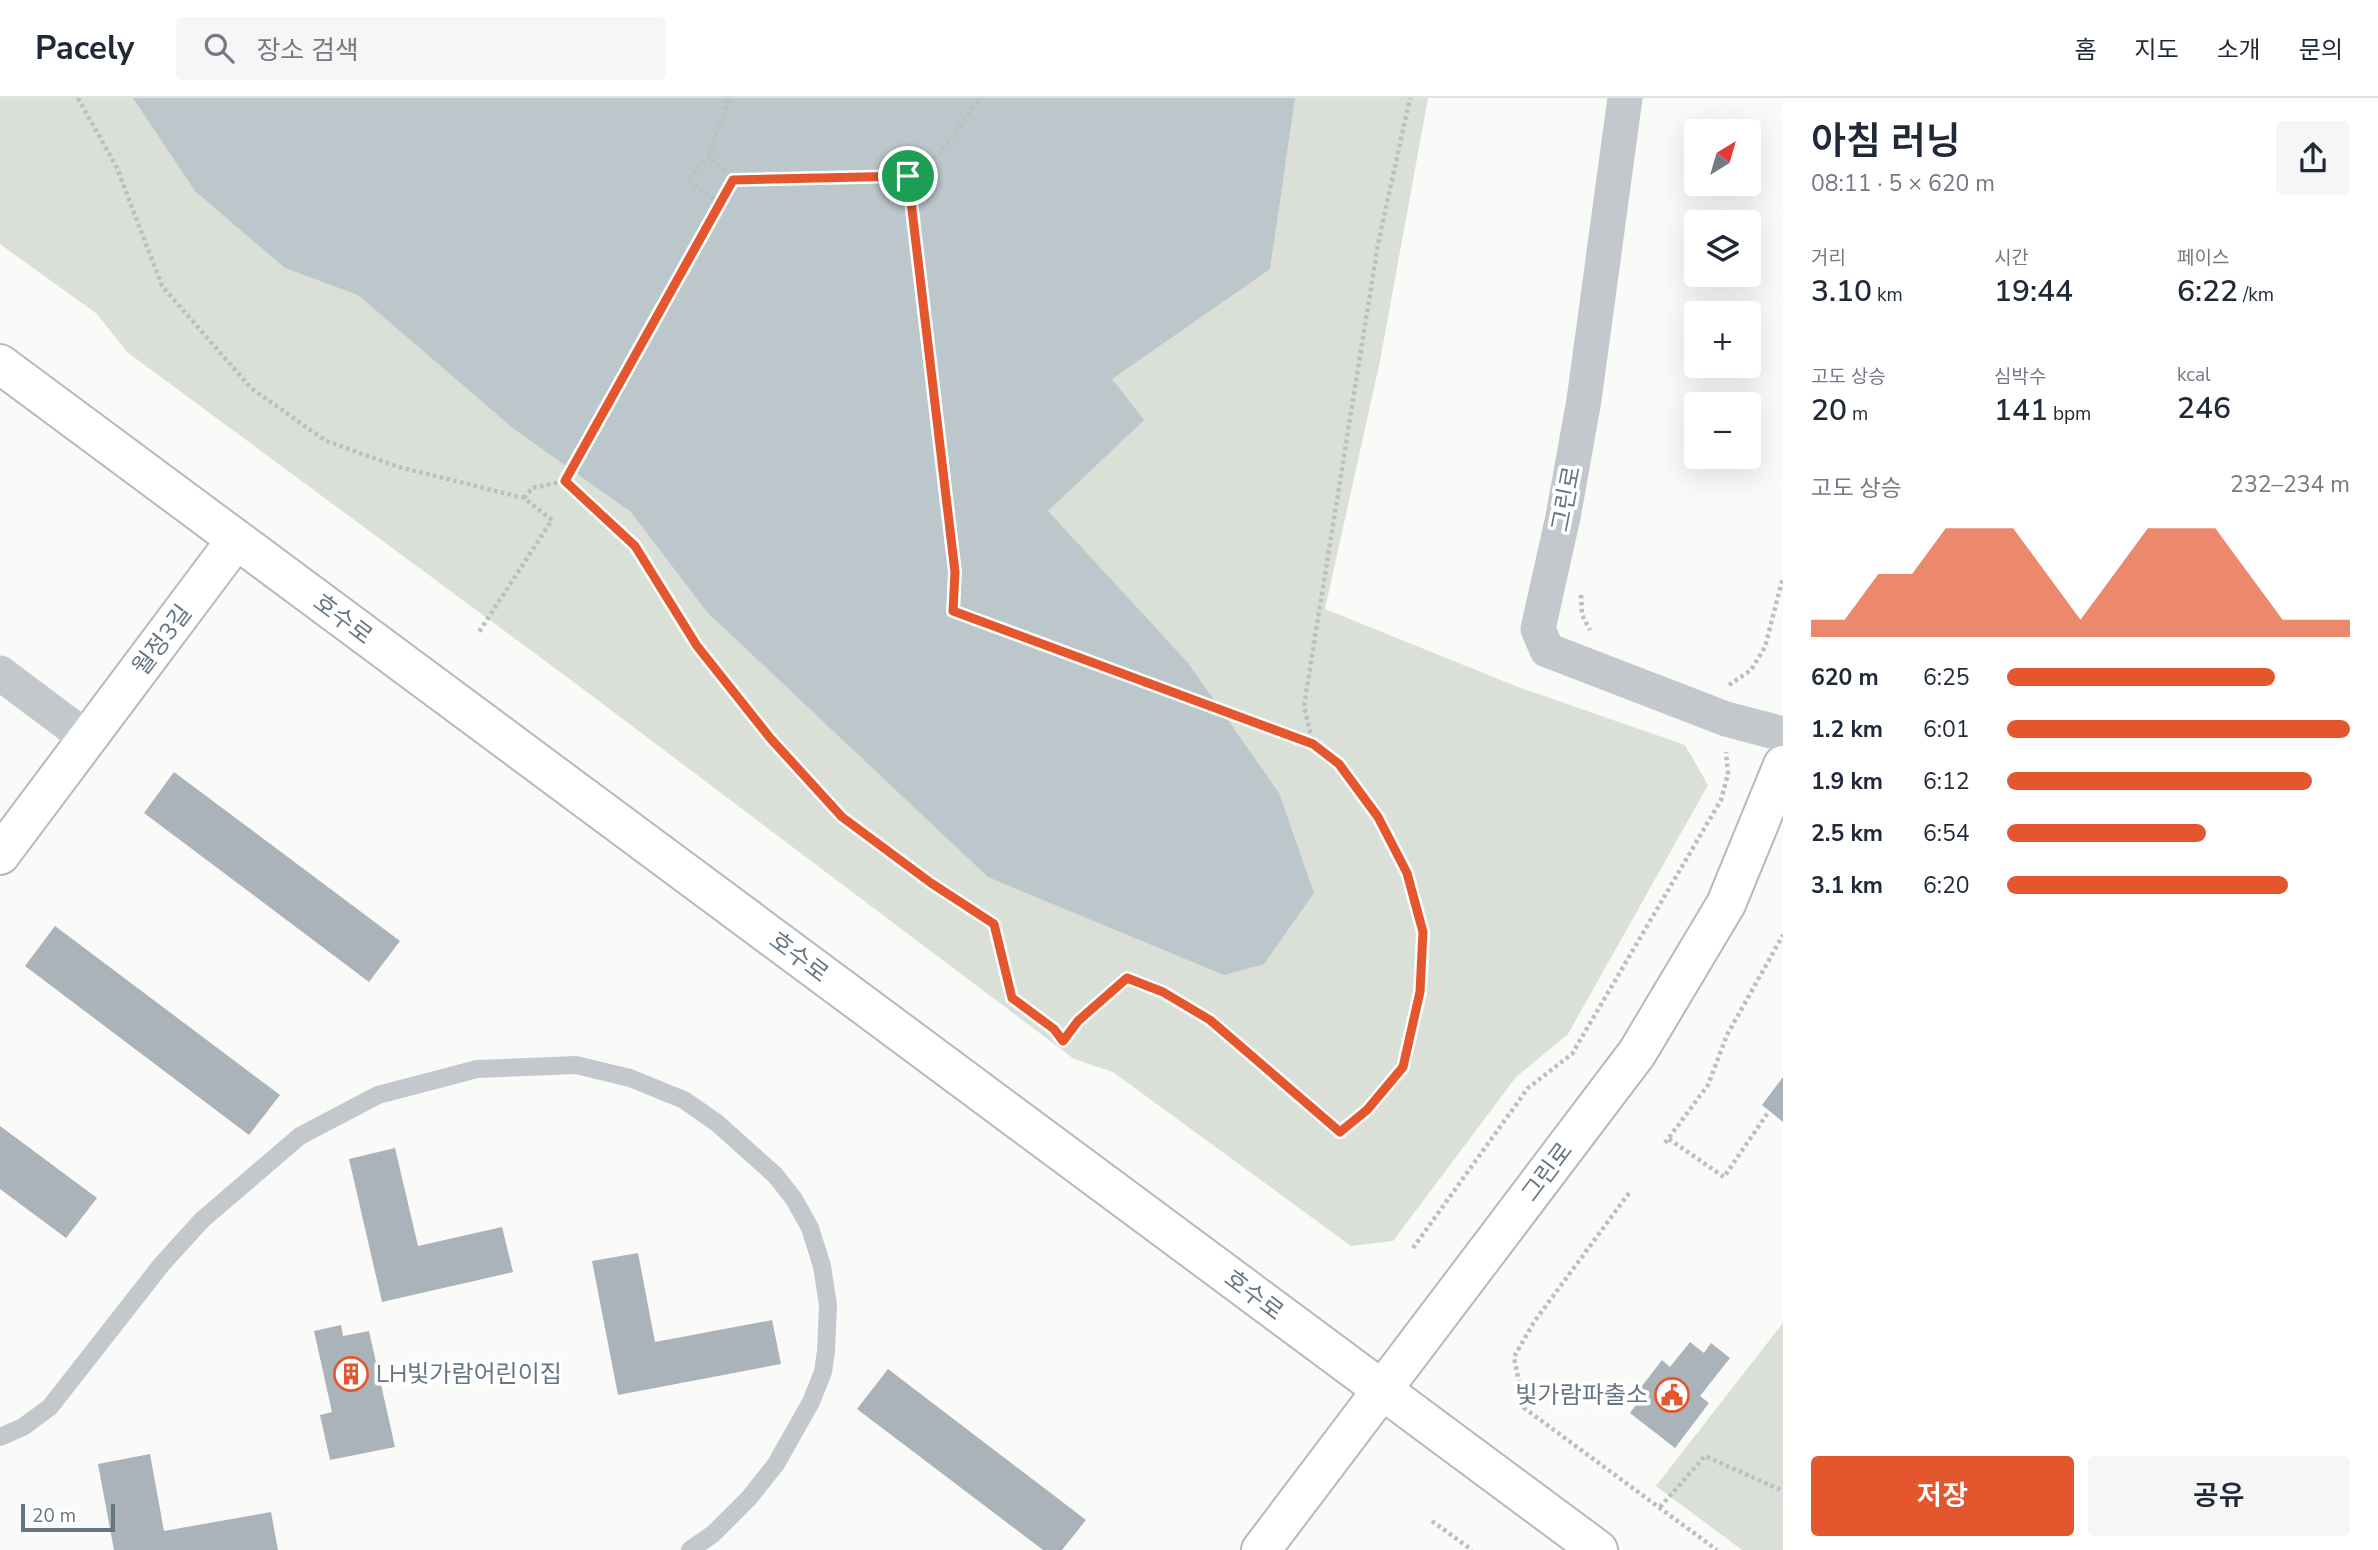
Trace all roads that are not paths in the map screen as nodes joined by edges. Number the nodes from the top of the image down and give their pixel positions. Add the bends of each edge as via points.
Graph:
1 (1625, 98) edge
2 (0, 363) edge
3 (236, 540) junction
4 (0, 673) edge
5 (1783, 734) edge
6 (88, 739) junction
7 (1783, 765) edge
8 (0, 855) edge
9 (1382, 1390) junction
10 (0, 1437) edge
11 (690, 1550) edge
12 (1261, 1550) edge
13 (1598, 1550) edge

1 - 5 street, 그린로 via 1584,400 1538,629 1548,650 1726,719
2 - 3 street, 호수로
3 - 6 street, 월정3길
3 - 9 street, 호수로
4 - 6 street
6 - 8 street, 월정3길
7 - 9 street, 그린로 via 1727,904 1637,1053
9 - 12 street, 그린로
9 - 13 street, 호수로
10 - 11 lane via 50,1407 202,1220 300,1136 378,1095 477,1069 576,1065 630,1078 684,1100 717,1123 775,1175 794,1199 810,1228 822,1266 828,1305 826,1351 811,1402 776,1464 749,1498

